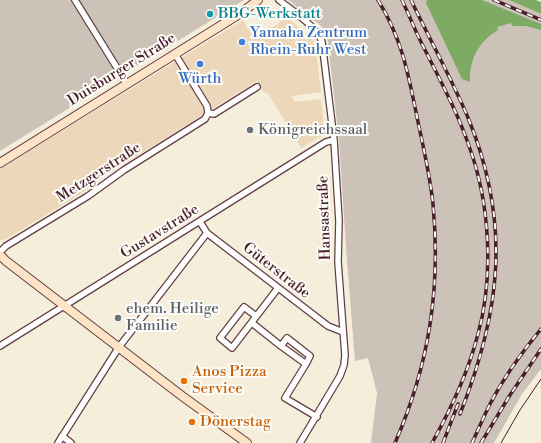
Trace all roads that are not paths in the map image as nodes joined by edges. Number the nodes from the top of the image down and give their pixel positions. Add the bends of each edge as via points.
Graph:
1 (75, 0) edge
2 (258, 0) edge
3 (279, 0) edge
4 (175, 54) junction
5 (127, 84) junction
6 (257, 87) dead end
7 (208, 113) junction
8 (334, 140) junction
9 (0, 162) edge
10 (200, 222) junction
11 (207, 233) junction
12 (0, 252) edge
13 (0, 255) edge
14 (278, 288) junction
15 (65, 305) junction
16 (256, 316) junction
17 (252, 323) junction
18 (343, 332) junction
19 (0, 346) edge
20 (119, 346) junction
21 (281, 346) junction
22 (306, 364) junction
23 (317, 416) junction
24 (62, 436) junction
25 (302, 442) edge
26 (58, 443) edge
27 (71, 443) edge
28 (247, 443) edge

1 - 5 street
2 - 4 main road, Duisburger Straße
3 - 8 street, Hansastraße via 321,39
4 - 5 main road, Duisburger Straße
4 - 7 street via 206,103
5 - 9 main road, Duisburger Straße
6 - 7 street, Metzgerstraße via 214,114
7 - 12 street, Metzgerstraße via 202,122
8 - 10 street, Gustavstraße via 326,142
8 - 18 street, Hansastraße
10 - 11 street, Güterstraße
10 - 15 street, Gustavstraße
11 - 14 street, Güterstraße
11 - 20 street
13 - 15 main road
14 - 16 street
14 - 18 street, Güterstraße via 328,326
15 - 19 street, Gustavstraße
15 - 20 main road
16 - 17 street
16 - 17 street via 244,307 220,338 232,348
17 - 21 street
18 - 23 street, Hansastraße via 345,355 342,372
20 - 24 street
20 - 28 main road
21 - 22 street
21 - 22 street via 287,338 310,356
22 - 23 street via 285,398
23 - 25 street, Hansastraße
24 - 26 street
24 - 27 street

